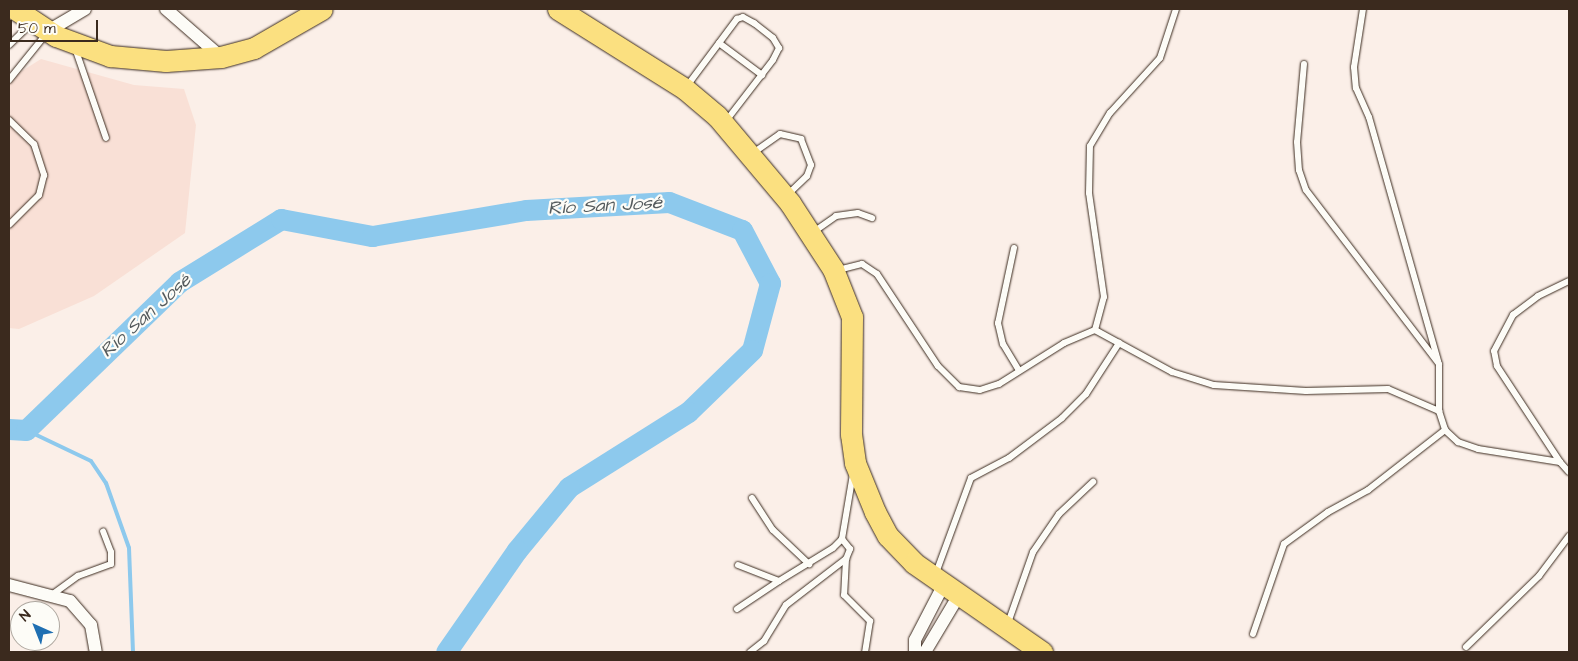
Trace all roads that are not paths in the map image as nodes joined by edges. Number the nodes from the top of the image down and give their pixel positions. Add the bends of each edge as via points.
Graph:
1 (14, 9) edge
2 (85, 9) edge
3 (166, 9) edge
4 (322, 9) edge
5 (558, 9) edge
6 (1176, 9) edge
7 (1363, 9) edge
8 (41, 26) junction
9 (72, 42) junction
10 (719, 42) junction
11 (9, 45) edge
12 (221, 57) junction
13 (1304, 64) dead end
14 (762, 75) junction
15 (9, 80) edge
16 (685, 89) junction
17 (9, 120) edge
18 (724, 124) junction
19 (106, 138) dead end
20 (752, 154) junction
21 (785, 196) junction
22 (872, 218) dead end
23 (9, 225) edge
24 (811, 234) junction
25 (1014, 248) dead end
26 (834, 272) junction
27 (1569, 281) edge
28 (1095, 330) junction
29 (1119, 343) junction
30 (1439, 364) junction
31 (1019, 371) junction
32 (1439, 411) junction
33 (1444, 430) junction
34 (1560, 462) junction
35 (855, 463) junction
36 (1569, 472) edge
37 (1093, 482) dead end
38 (752, 498) dead end
39 (103, 531) dead end
40 (1569, 536) edge
41 (842, 539) junction
42 (846, 559) junction
43 (809, 564) junction
44 (738, 565) dead end
45 (779, 581) junction
46 (9, 585) edge
47 (946, 585) junction
48 (53, 594) junction
49 (737, 609) dead end
50 (1253, 634) dead end
51 (1017, 639) edge
52 (1466, 647) dead end
53 (96, 652) edge
54 (750, 652) edge
55 (866, 652) edge
56 (915, 652) edge
57 (925, 652) edge
58 (1042, 652) edge

1 - 8 highway
2 - 8 street
3 - 12 street
4 - 12 highway via 254,48
5 - 16 highway
6 - 28 lane via 1160,58 1110,113 1090,146 1089,193 1104,297
7 - 30 lane via 1354,67 1356,88 1368,117
8 - 9 highway
8 - 11 lane
8 - 15 lane
9 - 12 highway via 110,56 166,61
9 - 19 lane
10 - 14 lane
10 - 14 lane via 737,19 743,17 754,23 779,48
10 - 16 lane
13 - 30 lane via 1297,142 1299,170 1306,190
14 - 18 lane
16 - 18 highway
17 - 23 lane via 34,144 44,175 39,195
18 - 20 highway
20 - 21 highway
20 - 21 lane via 780,134 801,139 811,165 807,176
21 - 24 highway
22 - 24 lane via 858,213 836,216
24 - 26 highway
25 - 31 lane via 998,323 1003,344
26 - 31 lane via 862,264 877,274 938,366 959,388 980,390
26 - 35 highway via 852,317 854,340 850,404
27 - 34 lane via 1538,296 1513,315 1494,351 1497,366
28 - 29 lane
28 - 31 lane via 1064,343
29 - 32 lane via 1172,372 1214,385 1306,392 1374,386 1405,394
29 - 47 lane via 1092,386 1062,418 1009,458 971,478
30 - 32 lane
32 - 33 lane
33 - 34 lane via 1458,442 1478,450
33 - 50 lane via 1368,490 1328,512 1284,544
34 - 36 lane
35 - 41 lane
35 - 47 highway via 888,536 914,563
37 - 51 lane via 1059,514 1033,552 1017,588
38 - 43 lane via 773,530
39 - 48 lane via 112,552 111,564 78,576
40 - 52 lane via 1539,576
41 - 42 lane via 850,549
41 - 43 lane
42 - 54 lane via 786,605 772,629
42 - 55 lane via 844,595 870,621
43 - 45 lane
44 - 45 lane
45 - 49 lane
46 - 48 street
47 - 51 highway
47 - 56 street via 923,623
47 - 57 street
48 - 53 street via 70,601 91,625
51 - 58 highway

